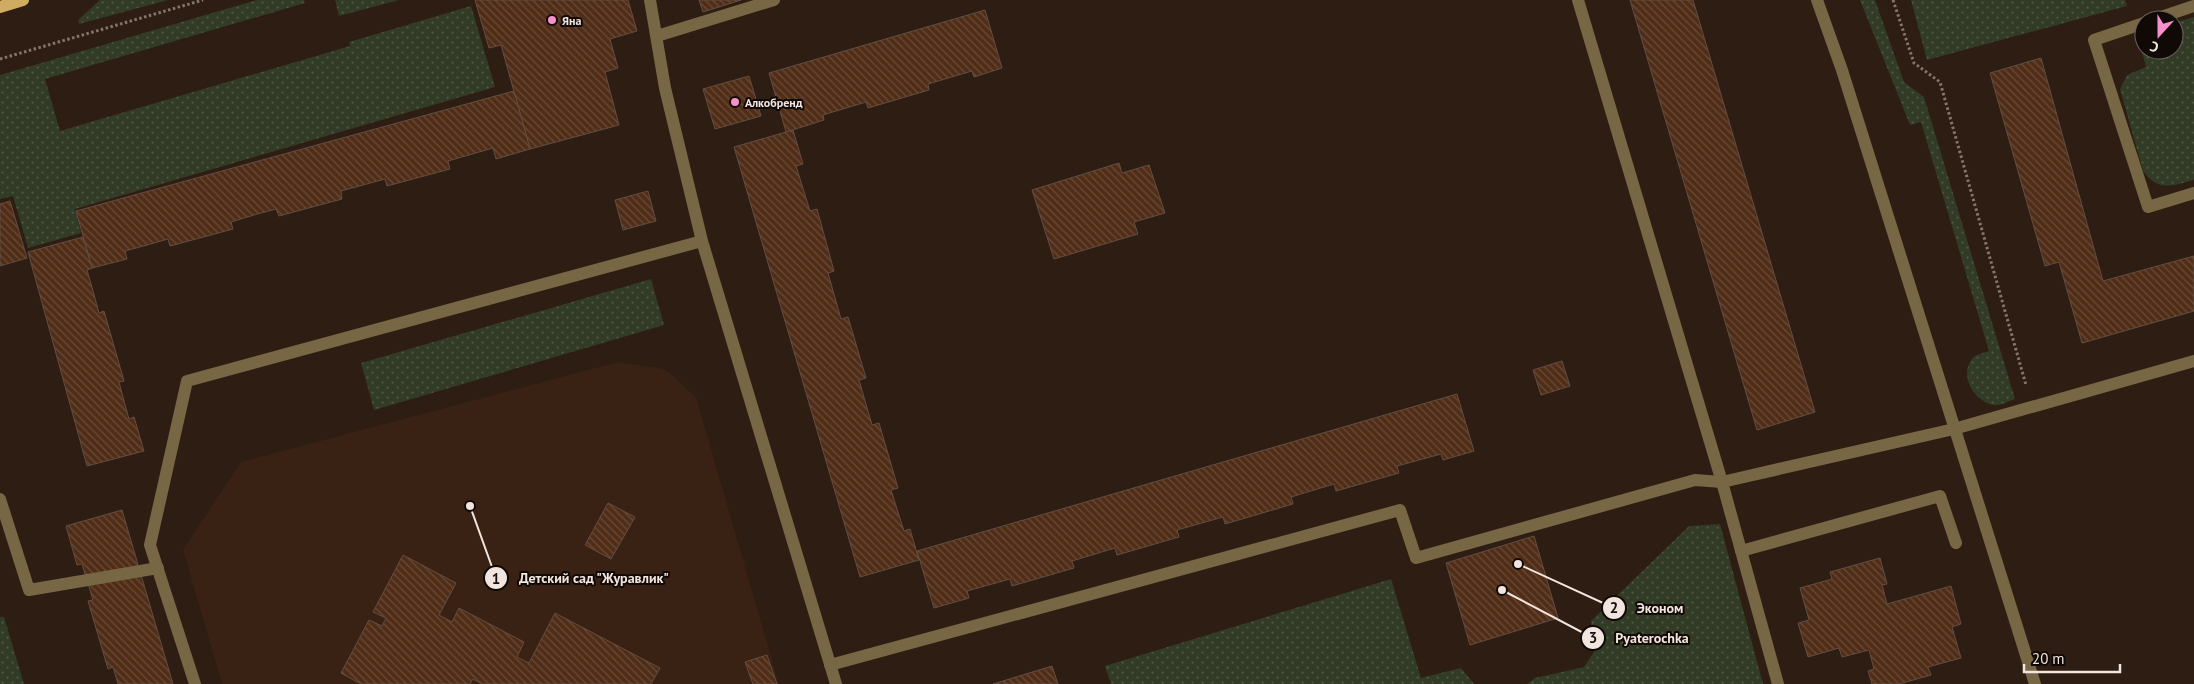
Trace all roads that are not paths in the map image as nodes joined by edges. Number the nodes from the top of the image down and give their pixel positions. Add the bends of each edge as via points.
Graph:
1 (23, 0) edge
2 (650, 0) edge
3 (774, 0) edge
4 (1578, 0) edge
5 (1817, 0) edge
6 (2194, 6) edge
7 (0, 7) edge
8 (2182, 10) edge
9 (2134, 26) edge
10 (657, 36) junction
11 (2194, 193) edge
12 (702, 241) junction
13 (2194, 362) edge
14 (1954, 429) junction
15 (1722, 482) junction
16 (0, 499) edge
17 (1956, 543) dead end
18 (1741, 550) junction
19 (158, 568) junction
20 (830, 665) junction
21 (195, 684) edge
22 (836, 684) edge
23 (1778, 684) edge
24 (2035, 684) edge

1 - 7 main road
2 - 10 lane
3 - 10 lane
4 - 15 lane
5 - 14 lane via 1842,70
6 - 8 lane
9 - 11 lane via 2094,40 2148,207
10 - 12 lane via 664,88
12 - 19 lane via 187,381 150,545
12 - 20 lane
13 - 14 lane
14 - 15 lane
14 - 24 lane
15 - 18 lane
15 - 20 lane via 1695,480 1416,558 1400,510
16 - 19 lane via 28,590
17 - 18 lane via 1940,496
18 - 23 lane
19 - 21 lane
20 - 22 lane

